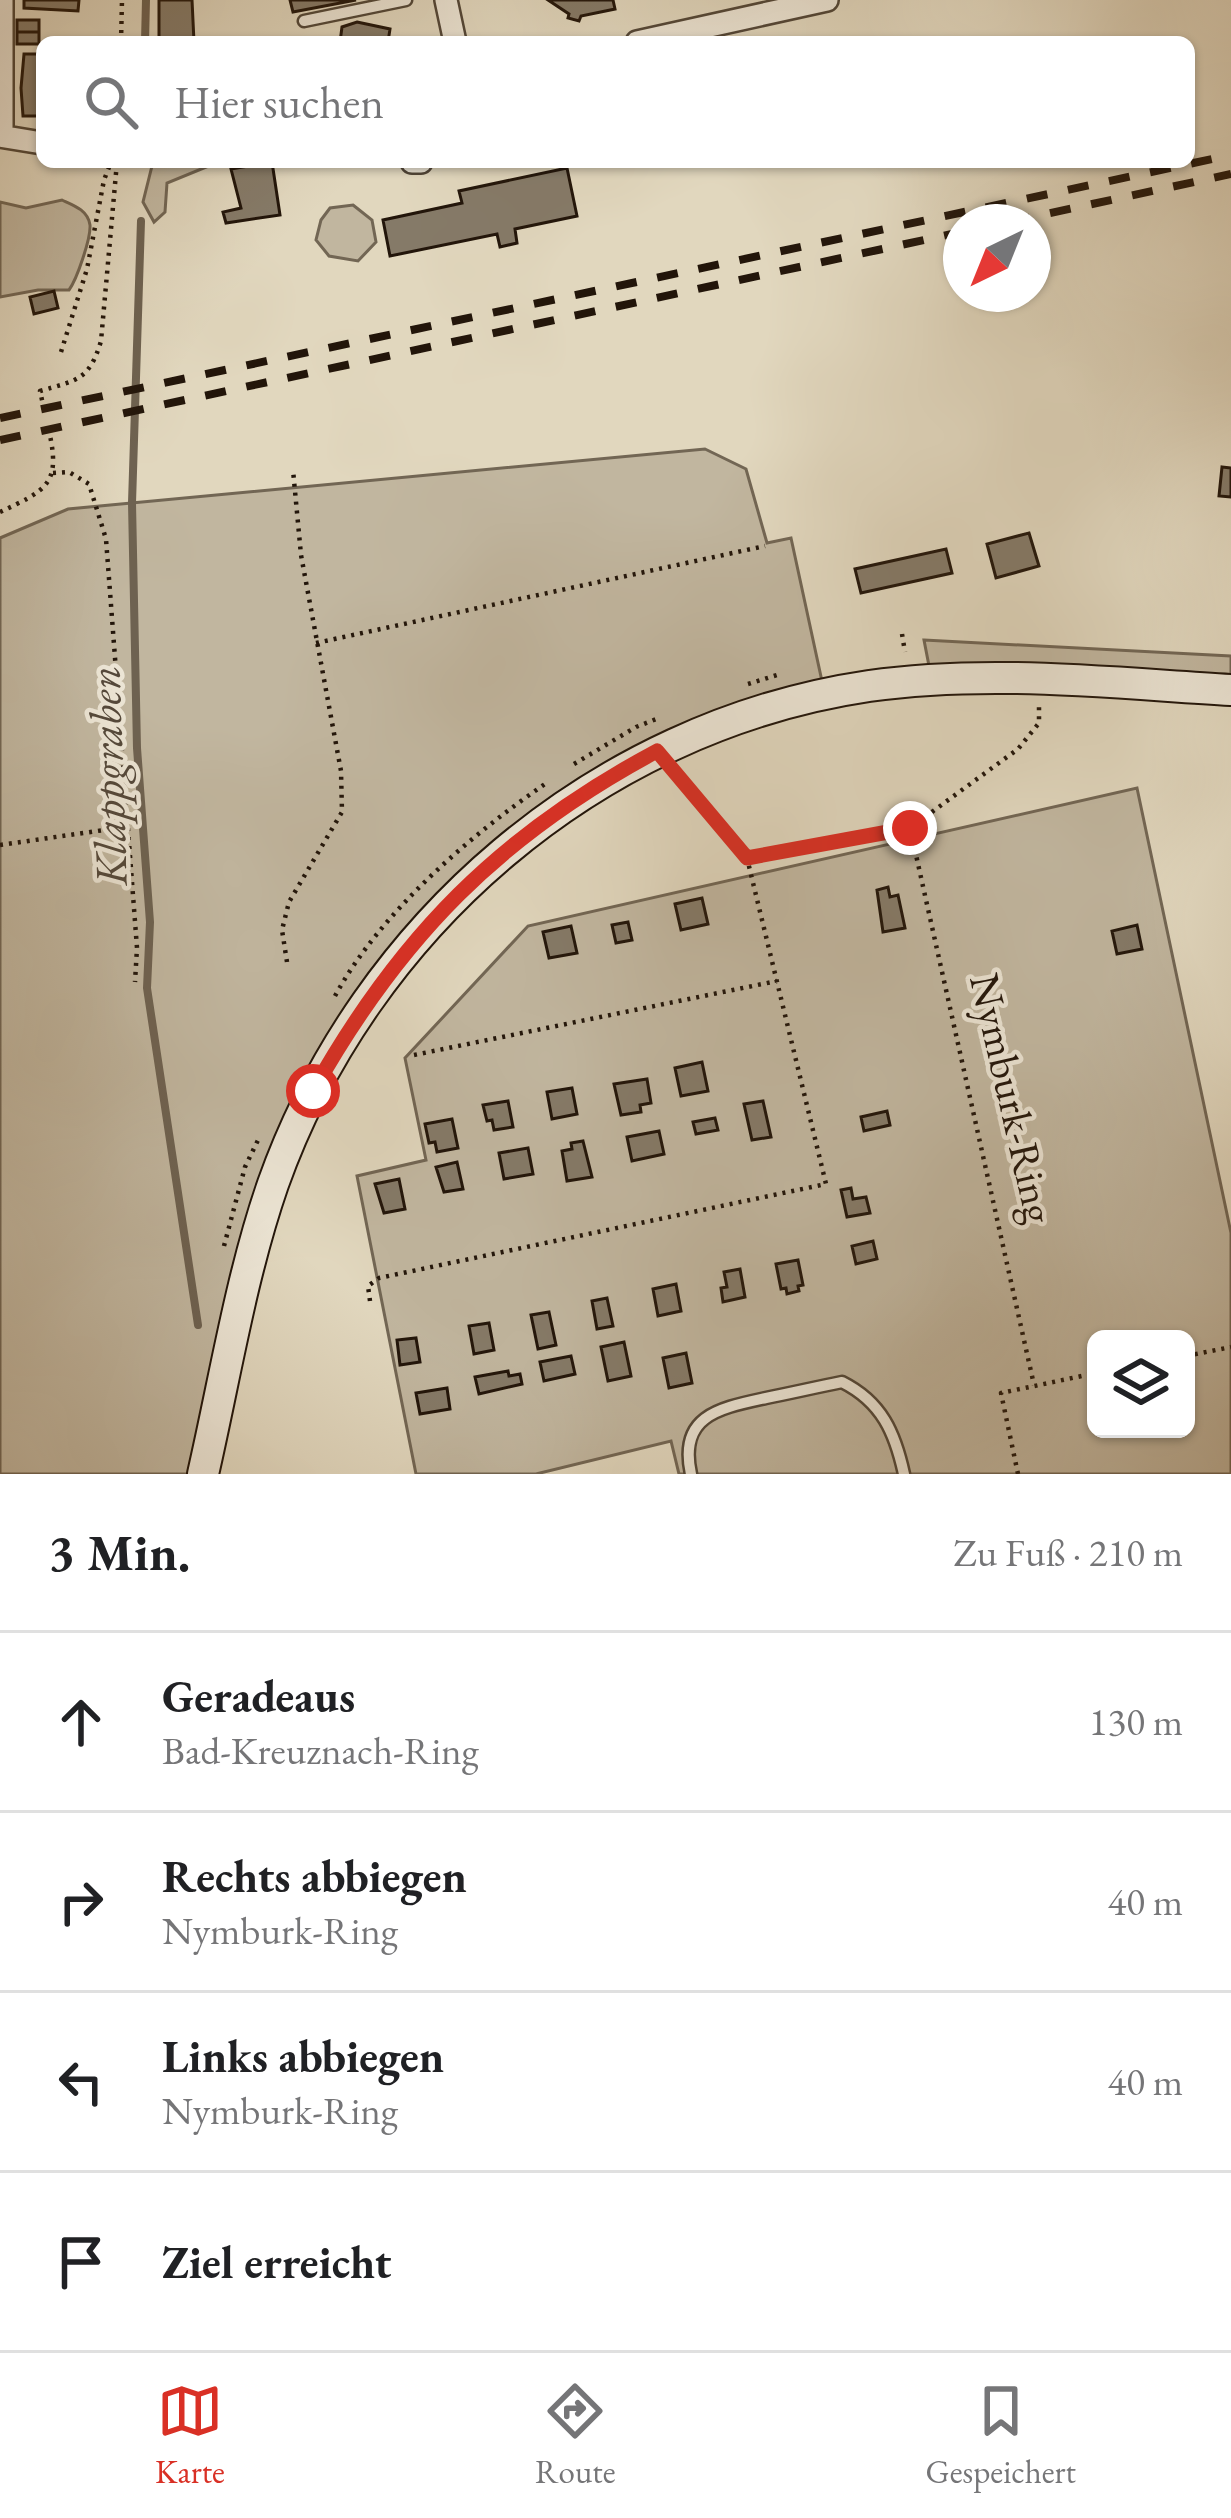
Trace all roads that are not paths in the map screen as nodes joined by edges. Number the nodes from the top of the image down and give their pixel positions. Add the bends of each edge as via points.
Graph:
1 (2, 0) edge
2 (406, 0) edge
3 (446, 0) edge
4 (827, 0) edge
5 (304, 21) dead end
6 (454, 36) edge
7 (664, 36) edge
8 (1, 136) edge
9 (36, 142) edge
10 (1231, 690) edge
11 (203, 1474) edge
12 (691, 1474) edge
13 (904, 1474) edge

1 - 8 street
2 - 5 lane
3 - 6 street
4 - 7 street
8 - 9 street
10 - 11 main road via 915,664 657,751 554,814 423,928 313,1091 273,1184
12 - 13 lane via 686,1453 695,1428 715,1409 842,1382 887,1422

